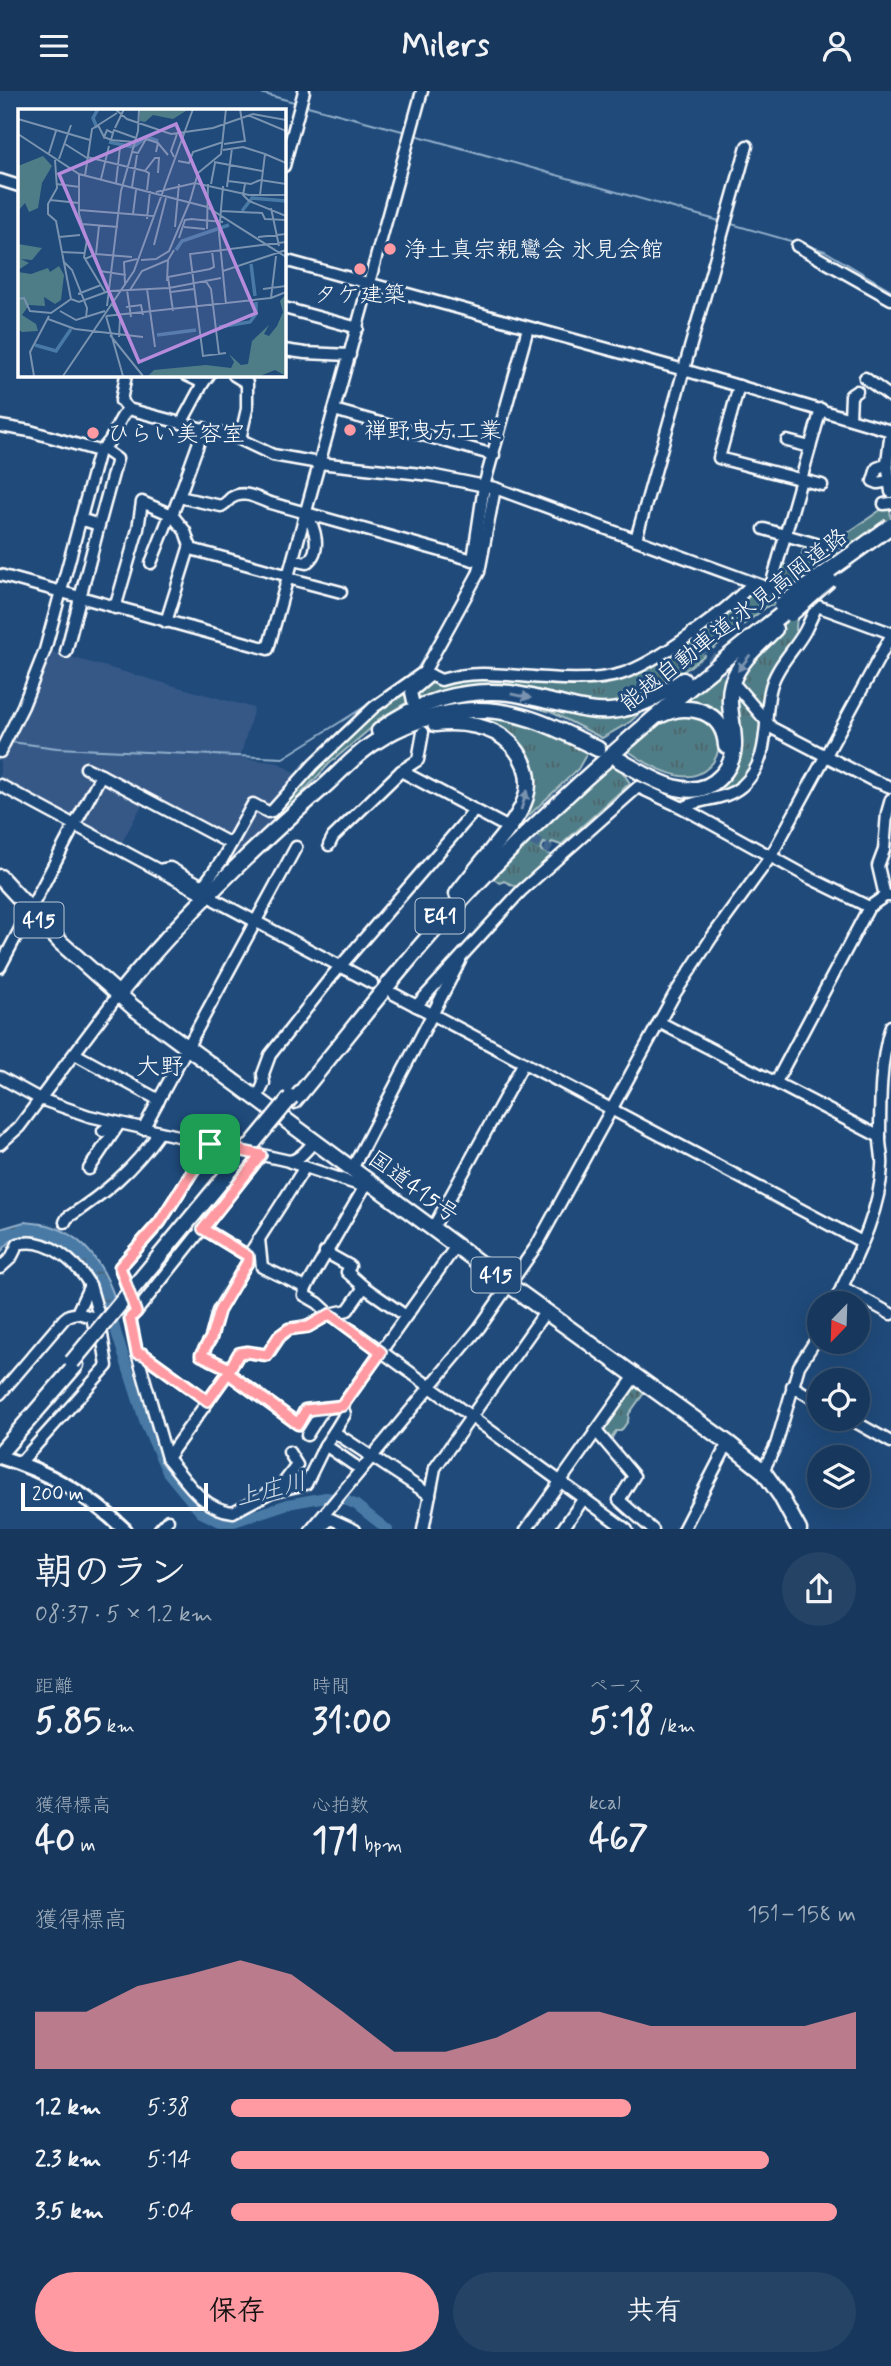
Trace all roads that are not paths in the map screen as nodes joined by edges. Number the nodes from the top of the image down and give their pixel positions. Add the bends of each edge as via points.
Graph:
1 (304, 91) edge
2 (422, 91) edge
3 (747, 146) dead end
4 (285, 162) edge
5 (0, 180) edge
6 (18, 186) edge
7 (797, 246) dead end
8 (285, 260) edge
9 (370, 284) junction
10 (891, 299) edge
11 (285, 308) edge
12 (358, 328) junction
13 (528, 328) junction
14 (285, 350) edge
15 (350, 355) junction
16 (684, 370) junction
17 (126, 376) edge
18 (236, 376) edge
19 (865, 378) dead end
20 (206, 379) edge
21 (739, 386) junction
22 (857, 391) dead end
23 (891, 397) edge
24 (128, 409) junction
25 (821, 409) junction
26 (334, 410) junction
27 (850, 418) junction
28 (182, 422) junction
29 (0, 426) edge
30 (204, 428) junction
31 (891, 431) edge
32 (240, 439) junction
33 (787, 441) dead end
34 (810, 447) junction
35 (101, 450) junction
36 (494, 455) junction
37 (319, 463) junction
38 (888, 464) junction
39 (801, 479) junction
40 (822, 485) dead end
41 (490, 487) junction
42 (890, 487) edge
43 (179, 496) junction
44 (306, 513) junction
45 (171, 515) junction
46 (80, 519) junction
47 (99, 525) junction
48 (891, 526) edge
49 (764, 529) dead end
50 (891, 533) edge
51 (786, 535) junction
52 (636, 539) junction
53 (190, 545) junction
54 (823, 546) dead end
55 (293, 560) junction
56 (151, 563) dead end
57 (0, 575) edge
58 (288, 577) junction
59 (752, 584) junction
60 (770, 589) junction
61 (60, 592) junction
62 (341, 592) dead end
63 (79, 598) junction
64 (817, 607) junction
65 (116, 608) junction
66 (787, 609) junction
67 (166, 622) junction
68 (693, 632) junction
69 (891, 635) edge
70 (701, 644) tunnel mouth
71 (66, 652) dead end
72 (696, 671) junction
73 (427, 673) junction
74 (737, 687) tunnel mouth
75 (414, 701) dead end
76 (647, 723) junction
77 (768, 723) junction
78 (423, 732) dead end
79 (371, 741) junction
80 (0, 752) edge
81 (611, 752) junction
82 (825, 756) junction
83 (86, 768) dead end
84 (401, 771) junction
85 (101, 775) junction
86 (0, 785) edge
87 (891, 787) edge
88 (891, 799) edge
89 (683, 808) junction
90 (475, 810) junction
91 (74, 825) junction
92 (505, 826) tunnel mouth
93 (231, 844) junction
94 (329, 845) dead end
95 (296, 847) dead end
96 (771, 856) junction
97 (159, 870) junction
98 (0, 877) edge
99 (888, 896) edge
100 (869, 907) junction
101 (29, 910) junction
102 (441, 914) junction
103 (255, 920) junction
104 (461, 957) junction
105 (0, 967) edge
106 (341, 967) junction
107 (372, 983) dead end
108 (394, 994) dead end
109 (118, 995) junction
110 (416, 1006) junction
111 (434, 1015) junction
112 (659, 1022) junction
113 (891, 1025) edge
114 (187, 1048) junction
115 (75, 1054) junction
116 (523, 1063) junction
117 (0, 1077) edge
118 (776, 1083) junction
119 (40, 1099) junction
120 (257, 1099) junction
121 (292, 1099) junction
122 (159, 1100) junction
123 (612, 1110) junction
124 (114, 1122) junction
125 (143, 1129) junction
126 (103, 1131) dead end
127 (159, 1133) junction
128 (880, 1137) junction
129 (314, 1142) junction
130 (0, 1144) edge
131 (210, 1144) junction
132 (261, 1155) junction
133 (289, 1161) junction
134 (305, 1167) junction
135 (89, 1169) dead end
136 (352, 1169) junction
137 (367, 1184) junction
138 (170, 1207) junction
139 (184, 1217) dead end
140 (65, 1222) dead end
141 (200, 1226) junction
142 (433, 1229) junction
143 (259, 1239) junction
144 (862, 1243) junction
145 (456, 1246) junction
146 (325, 1252) junction
147 (248, 1258) junction
148 (262, 1267) junction
149 (0, 1268) edge
150 (90, 1285) junction
151 (509, 1285) junction
152 (306, 1287) junction
153 (364, 1287) junction
154 (842, 1287) junction
155 (840, 1291) edge
156 (546, 1311) junction
157 (136, 1312) junction
158 (77, 1313) junction
159 (330, 1314) junction
160 (891, 1314) edge
161 (406, 1316) junction
162 (381, 1352) junction
163 (137, 1353) junction
164 (807, 1354) edge
165 (229, 1371) junction
166 (101, 1372) junction
167 (635, 1376) junction
168 (429, 1386) junction
169 (792, 1386) junction
170 (0, 1394) edge
171 (807, 1395) edge
172 (208, 1401) junction
173 (342, 1406) junction
174 (324, 1408) junction
175 (471, 1416) junction
176 (596, 1431) junction
177 (870, 1431) edge
178 (334, 1432) junction
179 (307, 1435) dead end
180 (728, 1443) junction
181 (891, 1443) edge
182 (325, 1445) junction
183 (3, 1447) edge
184 (289, 1452) dead end
185 (372, 1457) junction
186 (167, 1458) junction
187 (20, 1463) junction
188 (354, 1465) dead end
189 (763, 1471) junction
190 (561, 1482) junction
191 (278, 1490) junction
192 (430, 1495) junction
193 (584, 1498) junction
194 (168, 1520) dead end
195 (125, 1529) edge
196 (159, 1529) edge
197 (311, 1529) edge
198 (319, 1529) edge
199 (355, 1529) edge
200 (424, 1529) edge
201 (526, 1529) edge
202 (562, 1529) edge
203 (627, 1529) edge
204 (653, 1529) edge
205 (682, 1529) edge
206 (799, 1529) edge

1 - 4 street
2 - 9 street
3 - 16 street
5 - 6 street
7 - 10 street
8 - 9 street
9 - 12 street
9 - 13 street
11 - 12 street
12 - 15 street
13 - 16 street
13 - 36 street
14 - 15 street
15 - 26 street
16 - 21 street
16 - 52 street
17 - 24 street via 121,401
18 - 32 street via 247,383
19 - 23 street
20 - 28 street
21 - 25 street
21 - 39 street via 719,458
22 - 27 street via 852,395
24 - 28 street
24 - 35 street via 108,446
25 - 27 street
25 - 34 street
26 - 36 street
26 - 37 street
27 - 31 street
28 - 30 street
29 - 35 street
30 - 32 street
30 - 43 street
31 - 38 street
32 - 37 street via 273,455
33 - 34 street
34 - 39 street
35 - 46 street
35 - 47 street via 117,459
36 - 41 street
37 - 41 street via 430,475
37 - 44 street
38 - 42 street
38 - 42 street via 877,468 873,481
39 - 40 street
39 - 51 street
41 - 44 street via 473,560
41 - 52 street
41 - 73 street via 479,572
43 - 44 street via 221,506 245,493
43 - 45 street
44 - 55 street
44 - 55 street via 316,534 313,557 306,563
45 - 53 street
45 - 56 street
45 - 65 street via 142,502
46 - 47 street
46 - 61 street
47 - 63 street
48 - 66 highway, 能越自動車道;氷見高岡道路 / E41, bridge
49 - 51 street
50 - 66 highway, 能越自動車道;氷見高岡道路 / E41, bridge
51 - 54 street
51 - 60 street
52 - 59 street
53 - 58 street
53 - 67 street
55 - 58 street
57 - 61 street
58 - 62 street
58 - 67 street via 268,649
59 - 60 street
59 - 68 street
60 - 64 street
61 - 63 street
61 - 80 street via 38,668
63 - 65 street
63 - 71 street
64 - 69 street
64 - 77 street via 770,689
65 - 67 street
66 - 72 highway, 能越自動車道;氷見高岡道路 / E41
66 - 76 highway, 能越自動車道;氷見高岡道路 / E41
66 -> 81 highway via 731,685 733,756 716,781 680,789 654,780
68 - 70 street
68 - 73 street via 621,674 589,680 487,674 441,680
69 - 82 street
79 -> 72 highway via 394,719 451,696 513,694 609,712 646,703
72 - 81 highway, 能越自動車道;氷見高岡道路 / E41
73 - 75 street via 411,692
73 - 93 street via 374,707 272,811 253,804
74 - 77 street
76 - 81 highway, 能越自動車道;氷見高岡道路 / E41
76 - 81 highway via 671,710 698,709 714,717 724,732 724,758 708,776 686,781
77 - 82 street
77 - 89 street via 760,759 749,779 722,798
78 - 84 street via 418,760
79 - 81 highway via 437,715 482,710 523,716
102 -> 79 highway via 519,815 528,782 523,758 508,740 494,733 446,722
79 - 109 highway via 172,933
81 - 102 highway, E41 via 520,830
81 - 121 highway, E41 via 466,896
82 - 87 street
82 - 96 street
83 - 85 street
84 - 90 street
84 - 94 street
85 - 91 street
85 - 93 street
86 - 91 street
88 - 99 street via 878,866
89 - 96 street
89 - 104 street via 638,787 555,852
90 - 92 street
90 - 106 street
91 - 97 street
91 - 101 street
93 - 97 street via 204,886 170,867
95 - 103 street
96 - 100 street
96 - 112 street via 712,937
97 - 103 street
98 - 101 highway, 国道415号 / 415
99 - 100 street
100 - 118 street
101 - 105 street
101 - 109 highway, 国道415号 / 415
102 - 121 highway, E41
103 - 106 street
103 - 114 street
104 - 110 street
104 - 111 street
106 - 107 street
106 - 120 street via 270,1055
108 - 110 street
109 - 114 highway, 国道415号 / 415
109 - 115 street
110 - 111 street
111 - 116 street
111 - 136 street
112 - 118 street
112 - 123 street
113 - 128 street via 884,1047
114 - 120 highway, 国道415号 / 415
114 - 122 street
115 - 119 street
115 - 122 street
116 - 123 street
116 - 142 street
117 - 119 street
118 - 128 street
119 - 124 street
119 - 130 street
120 - 129 highway, 国道415号 / 415
121 - 183 highway, E41, bridge
122 - 125 street
123 - 144 street
123 - 151 street via 537,1245
124 - 125 street
124 - 126 street
124 - 135 street
125 - 127 street
127 - 131 street
127 - 140 street via 131,1170
128 - 144 street via 882,1166
129 - 133 street
129 - 136 highway, 国道415号 / 415
131 - 132 street
131 - 138 street
132 - 133 street
132 - 141 street
133 - 134 street
134 - 137 street
134 - 143 street
136 - 137 highway, 国道415号 / 415
137 - 142 highway, 国道415号 / 415
137 - 146 street
138 - 139 street
138 - 157 street via 120,1267
141 - 147 street
141 - 157 street
142 - 145 highway, 国道415号 / 415
143 - 147 street
143 - 148 street
144 - 154 street
145 - 151 highway, 国道415号 / 415
145 - 161 street
146 - 152 street
146 - 153 street via 349,1266 347,1272
147 - 148 street
147 - 165 street via 201,1355
148 - 152 street
149 - 150 street via 18,1244 26,1242 53,1249 82,1272
150 - 158 street
150 - 166 street via 107,1366
151 - 156 highway, 国道415号 / 415
151 - 168 street
152 - 159 street via 304,1295
153 - 159 street via 348,1310
153 - 161 street
154 - 155 street
154 - 160 street
156 - 167 highway, 国道415号 / 415
156 - 175 street
157 - 163 street via 130,1318
158 - 166 street via 92,1317
158 - 170 street via 64,1319
159 - 162 street
159 - 165 street via 308,1327 289,1329 267,1355 239,1353
161 - 162 street
162 - 168 street
162 - 173 street
163 - 172 street
163 - 186 street
164 - 169 street
165 - 172 street
165 - 174 street via 298,1424 306,1410
166 - 187 street
167 - 176 street
167 - 180 highway, 国道415号 / 415
168 - 175 street
168 - 185 street
169 - 171 street
169 - 189 street via 776,1445
172 - 186 street
173 - 174 street
173 - 178 street via 345,1413
174 - 179 street
175 - 190 street
175 - 192 street via 435,1468
176 - 190 street
176 - 204 street via 634,1476 620,1500
177 - 181 street
178 - 182 street
178 - 185 street
180 - 189 highway, 国道415号 / 415
180 - 205 street
182 - 188 street
182 - 191 street via 306,1484
183 - 187 main road
184 - 191 street via 297,1465
185 - 192 street
185 - 197 street
186 - 191 street via 201,1499 220,1511 233,1513
187 - 195 main road via 85,1497
189 - 206 highway, 国道415号 / 415
190 - 193 street
190 - 201 street
192 - 200 street
193 - 202 street
193 - 203 street
194 - 196 street
198 - 199 street via 331,1519

